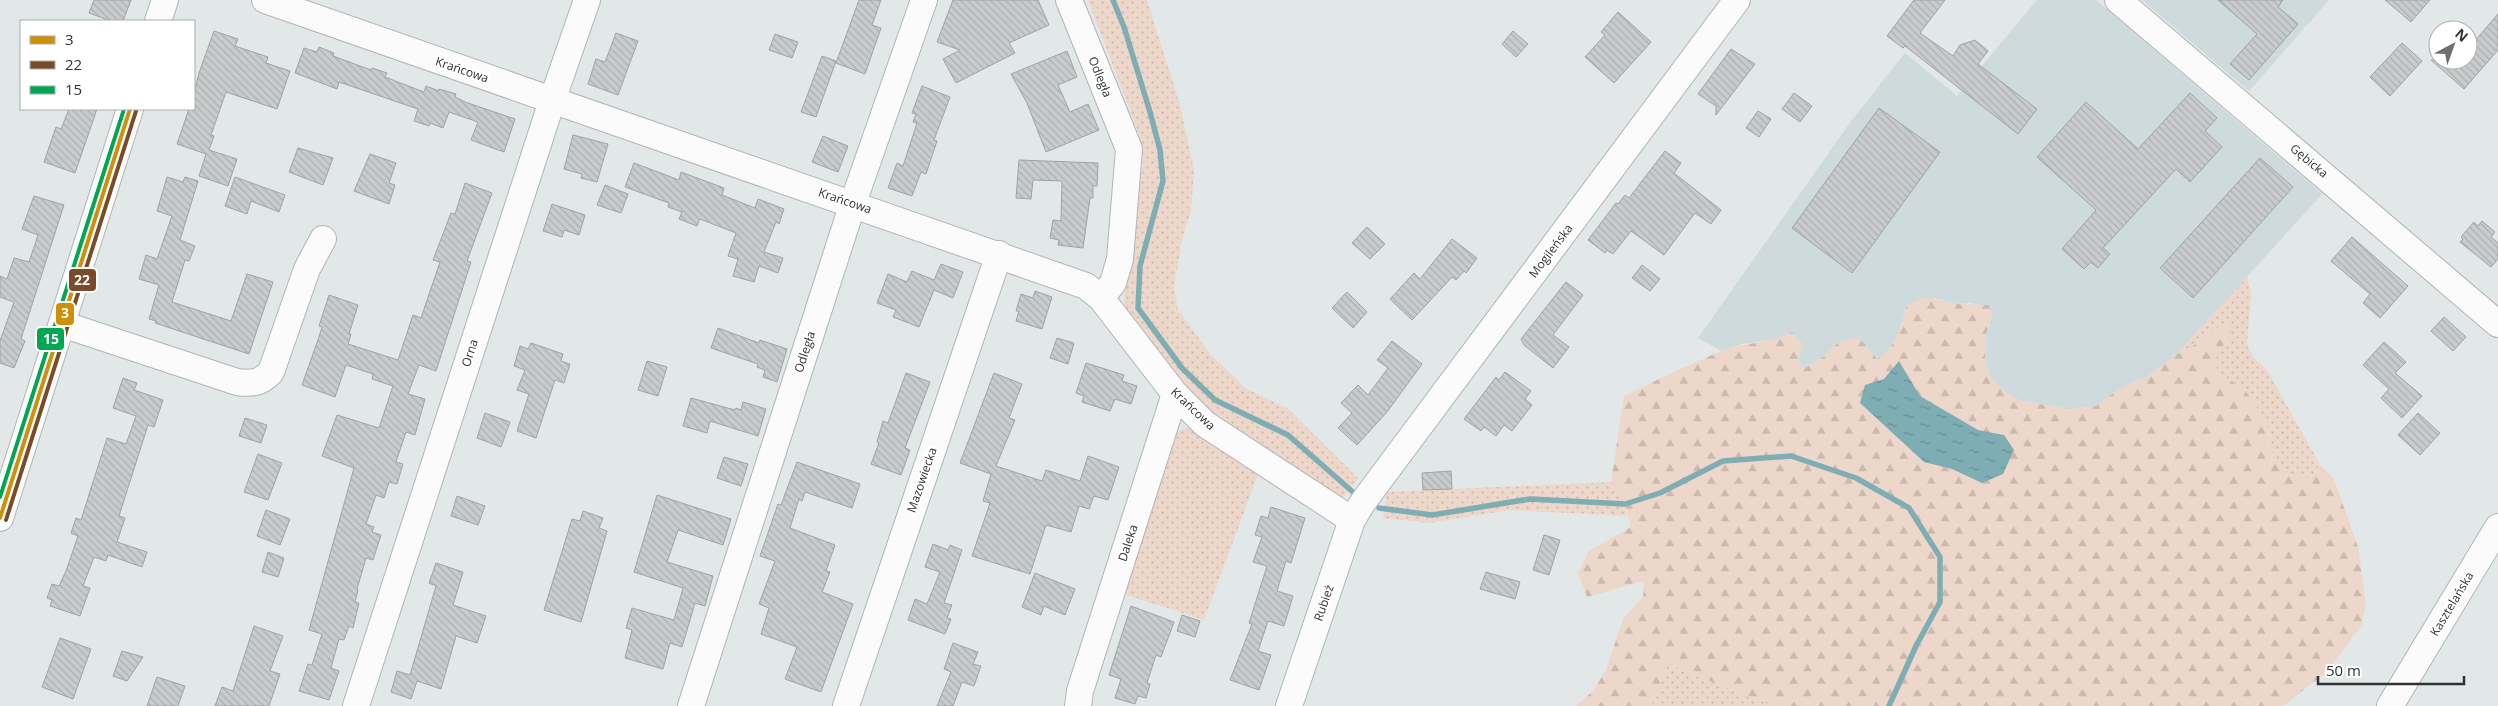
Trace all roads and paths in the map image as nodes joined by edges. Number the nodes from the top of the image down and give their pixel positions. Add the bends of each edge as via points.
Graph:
1 (165, 0) edge
2 (265, 0) edge
3 (587, 0) edge
4 (924, 0) edge
5 (1069, 0) edge
6 (1737, 0) edge
7 (2118, 0) edge
8 (158, 20) edge
9 (552, 101) junction
10 (130, 110) edge
11 (853, 203) junction
12 (324, 239) dead end
13 (999, 254) junction
14 (1101, 298) junction
15 (62, 324) junction
16 (2498, 324) edge
17 (1175, 394) junction
18 (1358, 511) junction
19 (0, 518) edge
20 (2498, 527) edge
21 (1079, 699) edge
22 (356, 706) edge
23 (691, 706) edge
24 (846, 706) edge
25 (1289, 706) edge
26 (2390, 706) edge

1 - 8 street
2 - 9 street, Krańcowa
3 - 9 street, Orna
4 - 11 street, Odległa
5 - 14 street, Odległa via 1129,149 1120,259 1113,283
6 - 18 street, Mogileńska
7 - 16 street, Gębicka
9 - 11 street, Krańcowa
9 - 22 street, Orna
10 - 15 street
11 - 13 street, Krańcowa
11 - 23 street, Odległa
12 - 15 street via 307,269 271,372 262,381 252,384 237,382
13 - 14 street, Krańcowa via 1086,286
13 - 24 street, Mazowiecka
14 - 17 street, Krańcowa
15 - 19 street
17 - 18 street, Krańcowa via 1205,424
17 - 21 street, Daleka
18 - 25 street, Rubież
20 - 26 street, Kasztelańska

